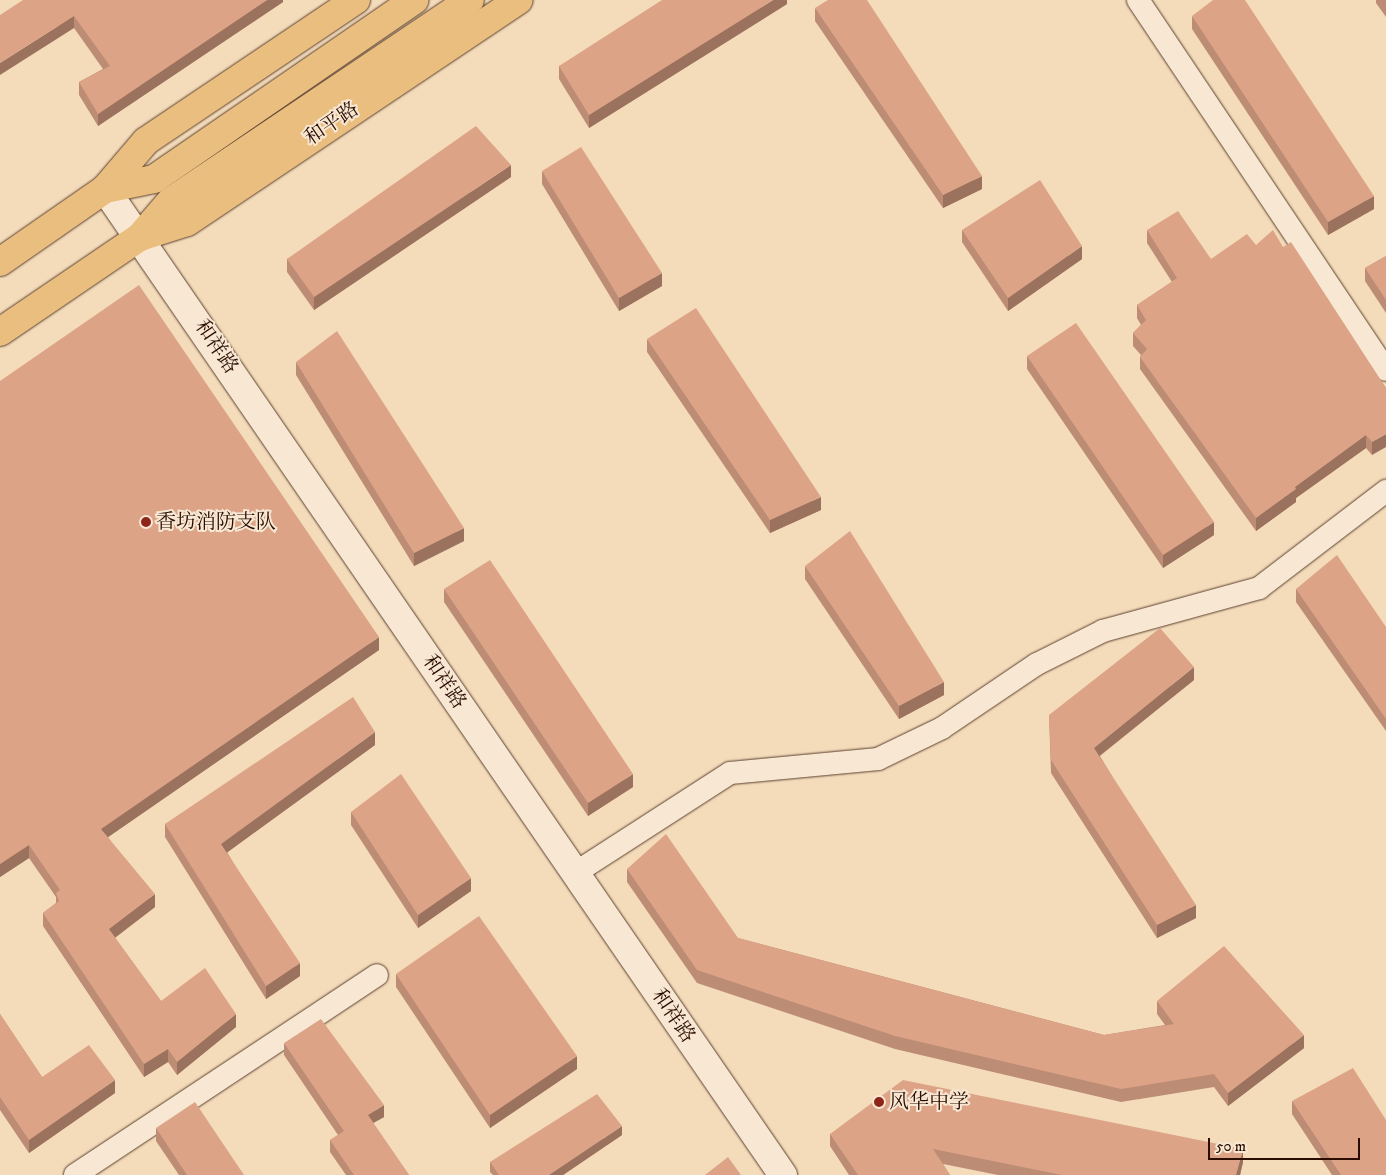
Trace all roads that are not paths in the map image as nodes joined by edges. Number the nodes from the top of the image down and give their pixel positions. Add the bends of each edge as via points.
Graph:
1 (356, 0) edge
2 (414, 0) edge
3 (470, 0) edge
4 (518, 0) edge
5 (1138, 0) edge
6 (105, 189) junction
7 (140, 237) junction
8 (0, 262) edge
9 (0, 332) edge
10 (1386, 370) edge
11 (1386, 491) edge
12 (575, 873) junction
13 (377, 975) dead end
14 (75, 1175) edge
15 (783, 1175) edge

1 - 6 main road via 146,140
2 - 6 main road via 154,179
3 - 7 main road, 和平路 via 171,201
4 - 7 main road, 和平路 via 187,222
5 - 10 street
6 - 7 street, 和祥路
6 - 8 main road
7 - 9 main road, 和平路
7 - 12 street, 和祥路
11 - 12 street via 1259,588 1103,631 1037,664 942,728 878,759 730,773
12 - 15 street, 和祥路
13 - 14 street

